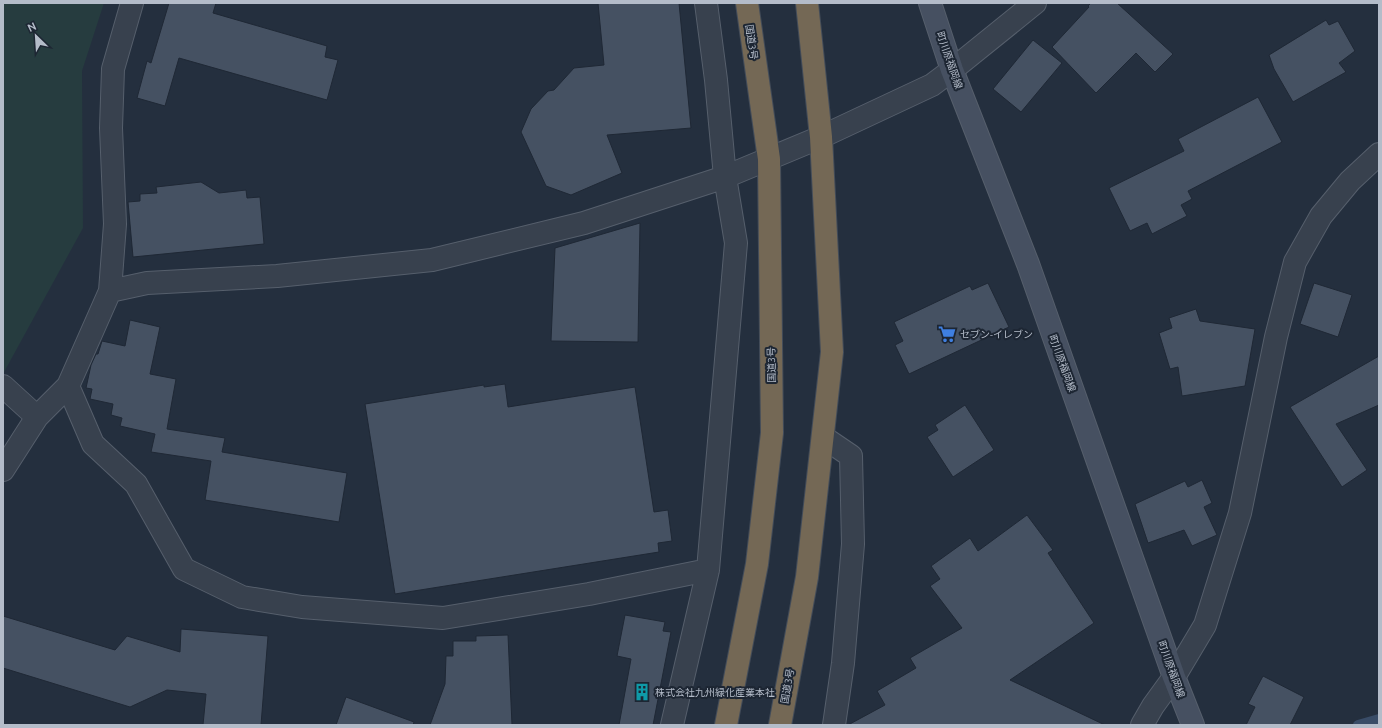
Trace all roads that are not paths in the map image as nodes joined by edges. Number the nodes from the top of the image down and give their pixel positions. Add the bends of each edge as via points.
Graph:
1 (132, 3) edge
2 (706, 3) edge
3 (747, 3) edge
4 (807, 3) edge
5 (930, 3) edge
6 (1035, 3) edge
7 (952, 70) junction
8 (821, 137) junction
9 (1379, 154) edge
10 (769, 159) junction
11 (725, 177) junction
12 (110, 291) junction
13 (3, 386) edge
14 (68, 386) junction
15 (37, 417) junction
16 (823, 437) junction
17 (3, 470) edge
18 (708, 570) junction
19 (1174, 677) junction
20 (672, 725) edge
21 (726, 725) edge
22 (780, 725) edge
23 (834, 725) edge
24 (1142, 725) edge
25 (1193, 725) edge

1 - 12 street via 113,69 111,128 115,224
2 - 11 street
3 - 10 highway, 国道3号
4 - 8 highway, 国道3号
5 - 7 main road, 町川原福岡線
6 - 7 street
7 - 8 street via 932,85
7 - 19 main road, 町川原福岡線 via 1028,264
8 - 10 street
8 - 16 highway, 国道3号 via 832,352
9 - 19 street via 1350,181 1321,216 1295,262 1276,337 1240,513 1206,625
10 - 11 street
10 - 21 highway, 国道3号 via 772,433 757,564
11 - 12 street via 584,223 432,260 277,276 147,282
11 - 18 street via 736,243
12 - 14 street
13 - 15 street
14 - 15 street
14 - 18 street via 94,444 136,484 184,569 242,597 302,607 443,618 589,594
15 - 17 street
16 - 22 highway, 国道3号 via 807,577
16 - 23 street via 851,456 853,544 843,663
18 - 20 street
19 - 24 street
19 - 25 main road, 町川原福岡線

